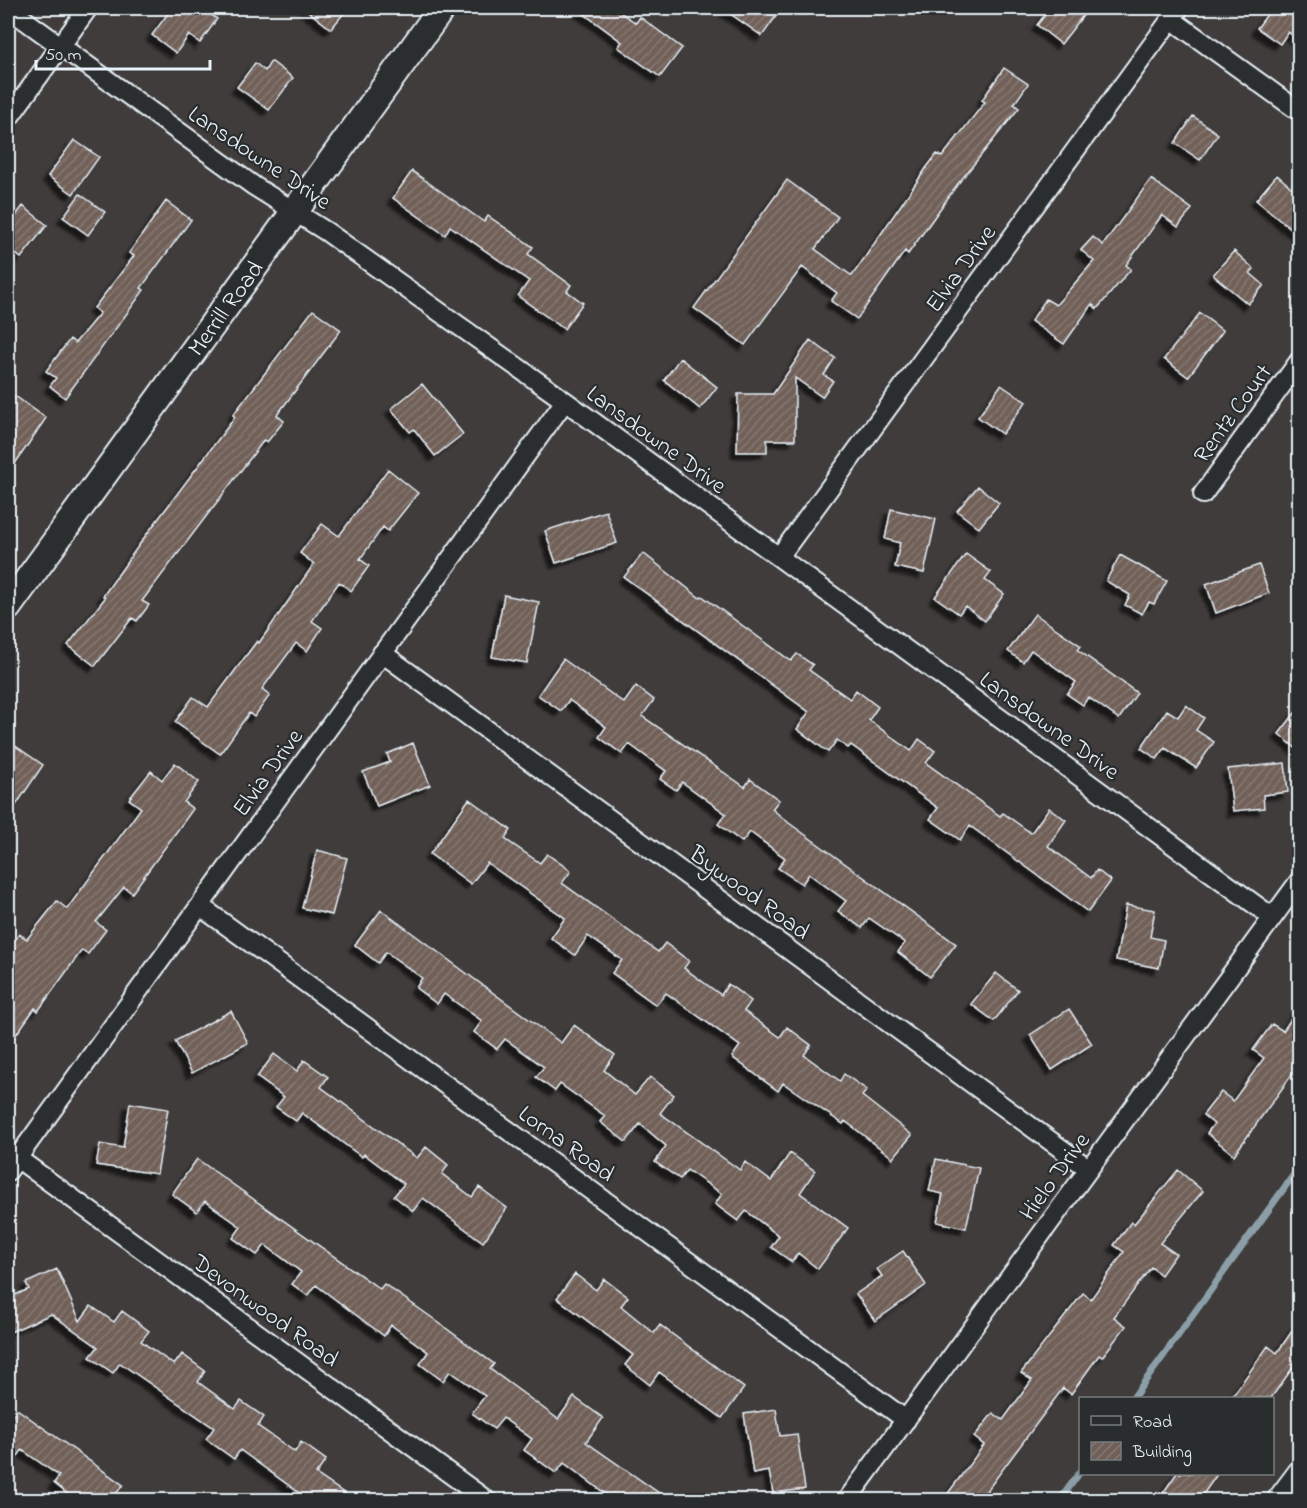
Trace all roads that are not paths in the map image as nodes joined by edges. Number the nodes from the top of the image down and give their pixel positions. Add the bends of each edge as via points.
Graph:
1 (8, 8) edge
2 (88, 8) edge
3 (442, 8) edge
4 (1175, 13) edge
5 (60, 46) junction
6 (1299, 112) edge
7 (8, 119) edge
8 (294, 212) junction
9 (1299, 360) edge
10 (565, 401) junction
11 (1203, 494) dead end
12 (779, 557) junction
13 (8, 608) edge
14 (382, 653) junction
15 (1299, 880) edge
16 (200, 906) junction
17 (1272, 917) junction
18 (12, 1164) edge
19 (1089, 1169) junction
20 (906, 1420) junction
21 (1299, 1468) edge
22 (486, 1500) edge
23 (847, 1500) edge
24 (1276, 1500) edge

1 - 5 street, Lansdowne Drive
2 - 5 street
3 - 8 main road, Merrill Road
4 - 6 street
4 - 12 street, Elvia Drive
5 - 7 street
5 - 8 street, Lansdowne Drive
8 - 10 street, Lansdowne Drive
8 - 13 main road, Merrill Road
9 - 11 street, Rentz Court
10 - 12 street, Lansdowne Drive
10 - 14 street, Elvia Drive
12 - 17 street, Lansdowne Drive
14 - 16 street, Elvia Drive
14 - 19 street, Bywood Road
15 - 17 street, Hielo Drive
16 - 18 street, Elvia Drive
16 - 20 street, Lorna Road
17 - 19 street, Hielo Drive
18 - 22 street, Devonwood Road
19 - 20 street, Hielo Drive
20 - 23 street, Hielo Drive
21 - 24 street

